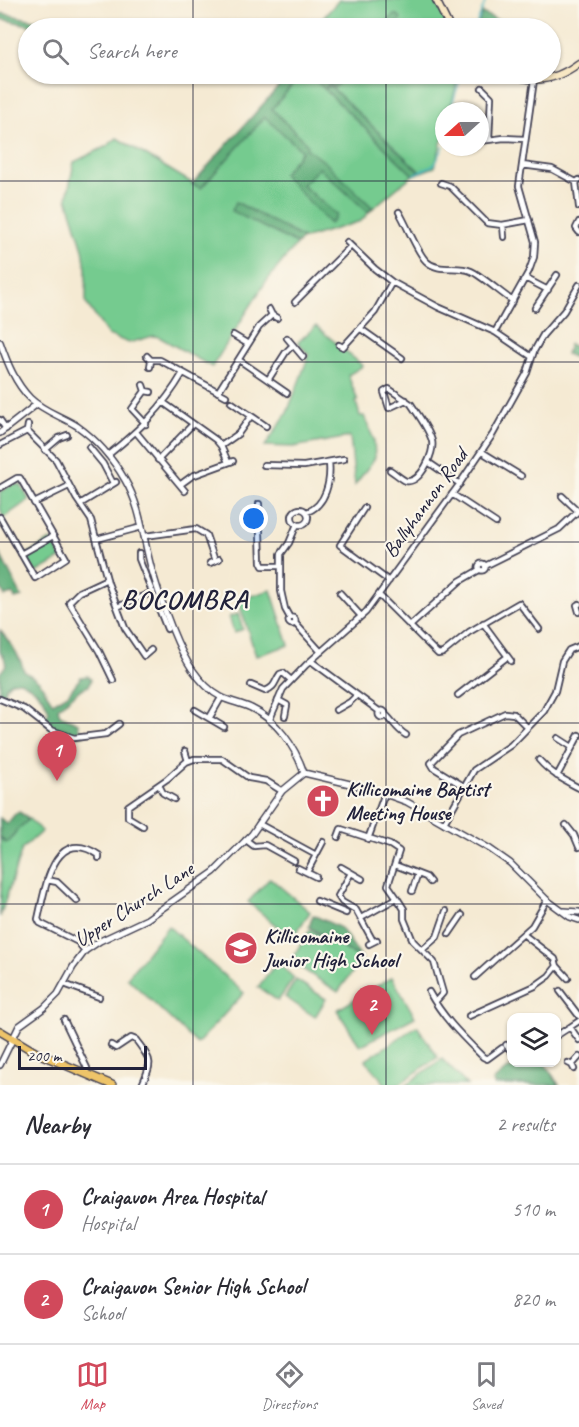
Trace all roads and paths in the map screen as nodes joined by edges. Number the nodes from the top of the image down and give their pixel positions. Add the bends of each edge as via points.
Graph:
1 (436, 0) edge
2 (445, 18) edge
3 (579, 63) edge
4 (561, 74) edge
5 (533, 84) edge
6 (482, 88) dead end
7 (489, 139) joint
8 (525, 139) junction
9 (522, 165) junction
10 (577, 181) edge
11 (441, 183) dead end
12 (579, 207) edge
13 (399, 212) dead end
14 (529, 220) junction
15 (579, 222) edge
16 (503, 225) junction
17 (579, 232) edge
18 (504, 237) dead end
19 (557, 274) dead end
20 (525, 278) junction
21 (392, 282) junction
22 (579, 285) edge
23 (548, 291) junction
24 (296, 299) dead end
25 (513, 302) junction
26 (535, 308) dead end
27 (269, 309) dead end
28 (361, 329) junction
29 (495, 332) junction
30 (233, 335) dead end
31 (287, 338) dead end
32 (0, 342) edge
33 (248, 344) junction
34 (293, 345) junction
35 (339, 345) dead end
36 (2, 354) edge
37 (147, 356) dead end
38 (303, 357) dead end
39 (532, 357) junction
40 (402, 358) dead end
41 (151, 360) junction
42 (239, 360) junction
43 (150, 367) dead end
44 (183, 373) junction
45 (268, 380) junction
46 (147, 390) dead end
47 (218, 392) junction
48 (286, 393) dead end
49 (226, 396) dead end
50 (406, 400) junction
51 (231, 402) dead end
52 (164, 403) junction
53 (37, 404) junction
54 (251, 416) junction
55 (0, 420) edge
56 (146, 424) junction
57 (193, 424) junction
58 (266, 426) dead end
59 (6, 429) junction
60 (136, 432) junction
61 (0, 433) edge
62 (69, 434) dead end
63 (0, 446) edge
64 (221, 446) junction
65 (45, 450) junction
66 (482, 452) junction
67 (108, 455) junction
68 (86, 456) dead end
69 (344, 459) dead end
70 (158, 460) junction
71 (329, 462) junction
72 (428, 462) junction
73 (264, 465) dead end
74 (390, 470) dead end
75 (521, 476) dead end
76 (181, 484) junction
77 (460, 484) junction
78 (69, 486) junction
79 (0, 488) edge
80 (185, 491) dead end
81 (452, 494) junction
82 (562, 496) dead end
83 (34, 503) junction
84 (80, 504) junction
85 (259, 504) dead end
86 (364, 508) dead end
87 (579, 511) edge
88 (306, 512) junction
89 (0, 517) edge
90 (496, 523) dead end
91 (297, 524) junction
92 (142, 527) junction
93 (53, 536) junction
94 (145, 536) junction
95 (97, 539) junction
96 (21, 555) junction
97 (132, 561) dead end
98 (215, 561) dead end
99 (281, 566) junction
100 (106, 579) junction
101 (389, 581) junction
102 (153, 592) junction
103 (340, 593) dead end
104 (379, 596) junction
105 (579, 604) edge
106 (117, 607) junction
107 (579, 612) edge
108 (362, 616) junction
109 (483, 623) junction
110 (410, 626) junction
111 (164, 627) dead end
112 (539, 628) dead end
113 (579, 646) edge
114 (151, 650) dead end
115 (321, 652) junction
116 (310, 661) junction
117 (113, 680) dead end
118 (291, 680) junction
119 (251, 685) dead end
120 (357, 695) junction
121 (458, 695) dead end
122 (221, 698) junction
123 (0, 699) edge
124 (278, 700) junction
125 (195, 710) dead end
126 (336, 710) dead end
127 (285, 716) dead end
128 (210, 717) junction
129 (270, 719) junction
130 (119, 723) dead end
131 (224, 727) dead end
132 (527, 727) junction
133 (406, 735) dead end
134 (579, 735) edge
135 (558, 738) dead end
136 (572, 747) junction
137 (185, 750) dead end
138 (540, 760) dead end
139 (188, 761) junction
140 (304, 773) junction
141 (557, 776) junction
142 (159, 785) junction
143 (465, 787) junction
144 (579, 788) edge
145 (282, 790) junction
146 (385, 793) junction
147 (174, 799) dead end
148 (444, 823) junction
149 (259, 824) junction
150 (566, 825) dead end
151 (143, 826) dead end
152 (338, 837) dead end
153 (368, 839) junction
154 (246, 840) junction
155 (323, 842) dead end
156 (579, 847) edge
157 (316, 855) junction
158 (99, 858) dead end
159 (294, 861) dead end
160 (395, 865) junction
161 (341, 867) dead end
162 (298, 868) dead end
163 (307, 872) junction
164 (351, 873) junction
165 (418, 874) junction
166 (316, 878) dead end
167 (362, 879) dead end
168 (47, 880) junction
169 (430, 882) dead end
170 (412, 891) dead end
171 (397, 898) junction
172 (547, 900) junction
173 (77, 901) dead end
174 (317, 901) dead end
175 (342, 902) junction
176 (339, 910) junction
177 (563, 911) junction
178 (579, 912) edge
179 (346, 913) dead end
180 (462, 915) dead end
181 (361, 918) junction
182 (579, 920) edge
183 (457, 922) junction
184 (448, 934) dead end
185 (523, 934) junction
186 (373, 942) dead end
187 (422, 950) junction
188 (86, 951) junction
189 (557, 966) junction
190 (475, 977) dead end
191 (568, 978) dead end
192 (64, 984) junction
193 (560, 991) dead end
194 (429, 992) dead end
195 (99, 997) dead end
196 (435, 1002) junction
197 (469, 1016) dead end
198 (579, 1016) edge
199 (64, 1020) dead end
200 (579, 1021) edge
201 (570, 1028) junction
202 (0, 1031) edge
203 (561, 1033) edge
204 (11, 1039) junction
205 (579, 1040) edge
206 (111, 1045) dead end
207 (507, 1049) edge
208 (579, 1057) edge
209 (487, 1059) junction
210 (493, 1062) dead end
211 (0, 1065) edge
212 (571, 1066) dead end
213 (85, 1074) junction
214 (112, 1085) edge
215 (142, 1085) edge

1 - 2 main road
3 - 4 main road
5 - 8 street
6 - 7 street via 491,97
7 - 8 street
8 - 9 street
9 - 10 street via 552,170
9 - 14 street via 519,186
10 - 12 street
11 - 16 street via 450,186 487,223
13 - 25 street via 428,264 472,271
14 - 16 street
14 - 20 street via 536,242
15 - 17 street
16 - 18 street
19 - 23 street
20 - 23 street
20 - 25 street
21 - 24 street via 349,244
21 - 28 street
21 - 29 street
22 - 39 street, Ballyhannon Road
23 - 26 street
25 - 29 street
27 - 33 street via 274,317 261,324
28 - 35 street via 343,347
28 - 40 street
29 - 39 street
30 - 33 street
31 - 34 street
32 - 36 street
33 - 42 street
34 - 38 street
34 - 45 street
36 - 53 street via 20,386
37 - 41 street
39 - 66 street, Ballyhannon Road via 527,373
41 - 43 street
41 - 44 street via 160,360
42 - 45 street
42 - 47 street
44 - 47 street
44 - 52 street
45 - 48 street
46 - 56 street via 132,409
47 - 49 street
50 - 50 street via 389,389 384,392 389,408
50 - 72 street via 432,440
51 - 54 street
52 - 56 street
52 - 57 street
53 - 59 street
53 - 67 street via 76,426
54 - 58 street
54 - 64 street via 238,434
55 - 59 street
56 - 60 street
57 - 64 street
57 - 70 street
59 - 61 street
60 - 67 street
60 - 70 street
62 - 65 street
63 - 65 street via 28,428
64 - 76 street via 230,462
65 - 78 street via 63,471
66 - 75 street
66 - 77 street, Ballyhannon Road
67 - 92 street via 135,500
68 - 84 street via 91,448 114,482
69 - 71 street
70 - 76 street
71 - 73 street
71 - 88 street via 327,490
72 - 74 street via 412,481 405,481
72 - 77 street
76 - 80 street
77 - 81 street, Ballyhannon Road
78 - 83 street
78 - 84 street
79 - 83 street via 20,478
81 - 90 street
81 - 101 street, Ballyhannon Road
82 - 87 street
83 - 93 street
84 - 95 street
85 - 99 street via 262,566
86 - 101 street via 340,545
87 - 110 street via 559,529 460,581
88 - 91 street via 306,522
88 - 91 street via 295,511 292,518
89 - 96 street
91 - 99 street via 282,550
92 - 94 street
92 - 95 street
93 - 96 street
93 - 96 street via 66,558 35,578
94 - 98 street via 200,530 208,538
94 - 122 street via 151,567 184,655 192,669
95 - 100 street
97 - 102 street via 139,556
99 - 115 street via 281,591 289,623 295,623
100 - 106 street
100 - 117 street via 79,592 69,602
101 - 104 street, Ballyhannon Road
102 - 106 street
102 - 111 street
103 - 108 street
104 - 108 street, Ballyhannon Road
104 - 110 street
105 - 107 street
106 - 114 street via 125,628 145,658
108 - 115 street, Ballyhannon Road
109 - 110 street via 438,654
109 - 112 street via 519,603
109 - 121 street via 509,659
113 - 132 street via 569,650 562,661 555,691 544,711
115 - 116 street, Ballyhannon Road
116 - 118 street, Ballyhannon Road
116 - 120 street
118 - 119 street via 283,673 265,691
118 - 124 street, Ballyhannon Road
120 - 126 street
120 - 133 street
122 - 128 street
122 - 129 street
123 - 130 street via 24,709 51,730 74,738 106,734
124 - 127 street via 287,705
124 - 129 street, Ballyhannon Road
125 - 128 street
128 - 131 street
129 - 140 street via 287,739
132 - 143 street via 511,746 474,770
132 - 143 street via 514,714 505,713 459,735 431,763
134 - 136 street
135 - 136 street
136 - 141 street
137 - 139 street
138 - 141 street
139 - 142 street
139 - 145 street via 222,759 249,778
140 - 145 street, Upper Church Lane
140 - 146 street
141 - 144 street
142 - 147 street via 163,793
142 - 151 street via 128,806 128,817
143 - 148 street
145 - 149 street, Upper Church Lane
146 - 148 street
146 - 153 street
148 - 172 street via 510,863
149 - 154 street, Upper Church Lane
149 - 157 street
150 - 156 street
152 - 153 street via 341,829
153 - 160 street via 396,848 399,854
154 - 159 street via 254,846 266,845
154 - 188 street, Upper Church Lane via 214,872 176,900
155 - 157 street
157 - 163 street
158 - 168 street via 84,846 69,848 55,861
160 - 165 street
160 - 171 street via 388,885
161 - 164 street
162 - 163 street
163 - 166 street
164 - 167 street
164 - 175 street via 338,896
165 - 169 street
165 - 170 street
168 - 173 street via 57,882
168 - 188 street via 40,923 78,942
171 - 181 street
171 - 187 street via 411,936
172 - 177 street
172 - 185 street
174 - 176 street
175 - 176 street
175 - 181 street
176 - 179 street
177 - 178 street
177 - 182 street
180 - 183 street
181 - 186 street
183 - 184 street
183 - 187 street via 445,913 436,936
185 - 189 street via 555,958
185 - 190 street
187 - 196 street via 434,963 443,991
188 - 192 street, Upper Church Lane
189 - 191 street
189 - 197 street via 535,986
192 - 195 street
192 - 204 street, Upper Church Lane via 51,1001 19,1026
193 - 198 street
194 - 196 street
196 - 209 street via 451,1026
199 - 213 street via 87,1068
200 - 201 street
201 - 203 street
201 - 205 street
202 - 204 main road
204 - 211 street, Upper Church Lane
204 - 213 main road
206 - 215 street via 116,1048 131,1038 136,1040 150,1059
207 - 209 street
208 - 212 street
209 - 210 street
213 - 214 main road

